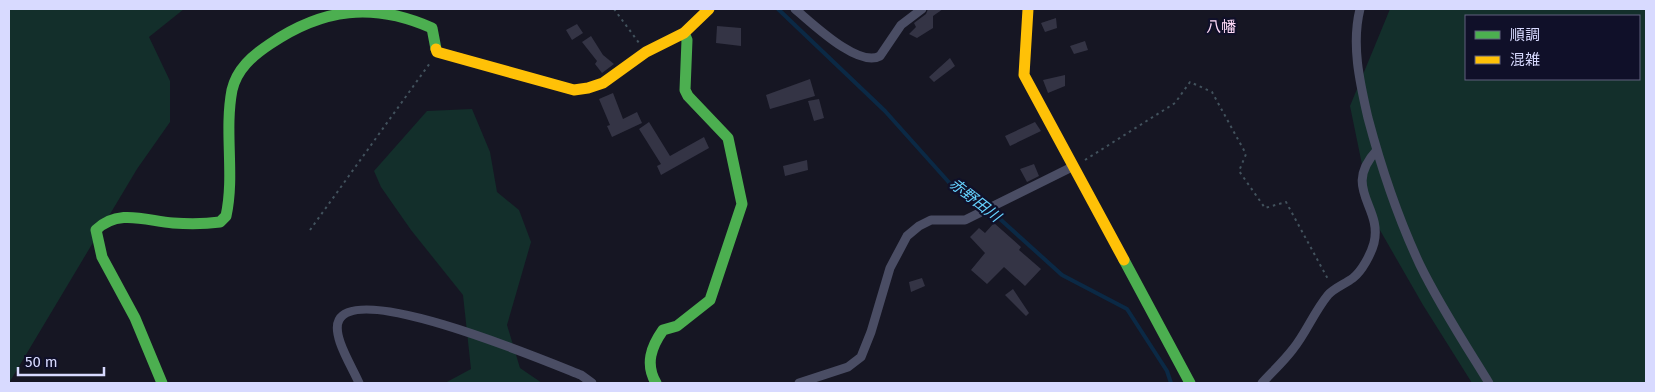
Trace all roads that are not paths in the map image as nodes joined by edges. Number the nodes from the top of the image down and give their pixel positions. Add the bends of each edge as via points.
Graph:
1 (709, 9) edge
2 (795, 9) edge
3 (922, 9) edge
4 (1028, 9) edge
5 (1360, 9) edge
6 (684, 33) junction
7 (1377, 150) junction
8 (1072, 167) junction
9 (162, 383) edge
10 (359, 383) edge
11 (592, 383) edge
12 (656, 383) edge
13 (799, 383) edge
14 (1190, 383) edge
15 (1262, 383) edge
16 (1489, 383) edge

1 - 6 street
2 - 3 street via 845,49 868,59 880,56 901,25
4 - 8 street via 1024,75
5 - 7 street via 1356,53
6 - 9 street via 646,52 603,83 574,90 437,52 432,28 398,14 371,12 318,18 264,48 247,62 236,78 231,96 226,216 220,222 173,223 125,217 100,224 96,230 99,254 125,297
6 - 12 street via 687,40 685,90 728,138 742,204 710,300 677,326 663,330 656,340 648,357
7 - 15 street via 1366,162 1362,178 1363,194 1376,227 1367,260 1355,277 1329,293 1293,349
7 - 16 street via 1420,264
8 - 13 street via 965,220 931,220 919,226 907,236 890,268 861,356 848,367
8 - 14 street
10 - 11 street via 340,342 337,326 345,313 374,308 400,312 491,340 581,375

